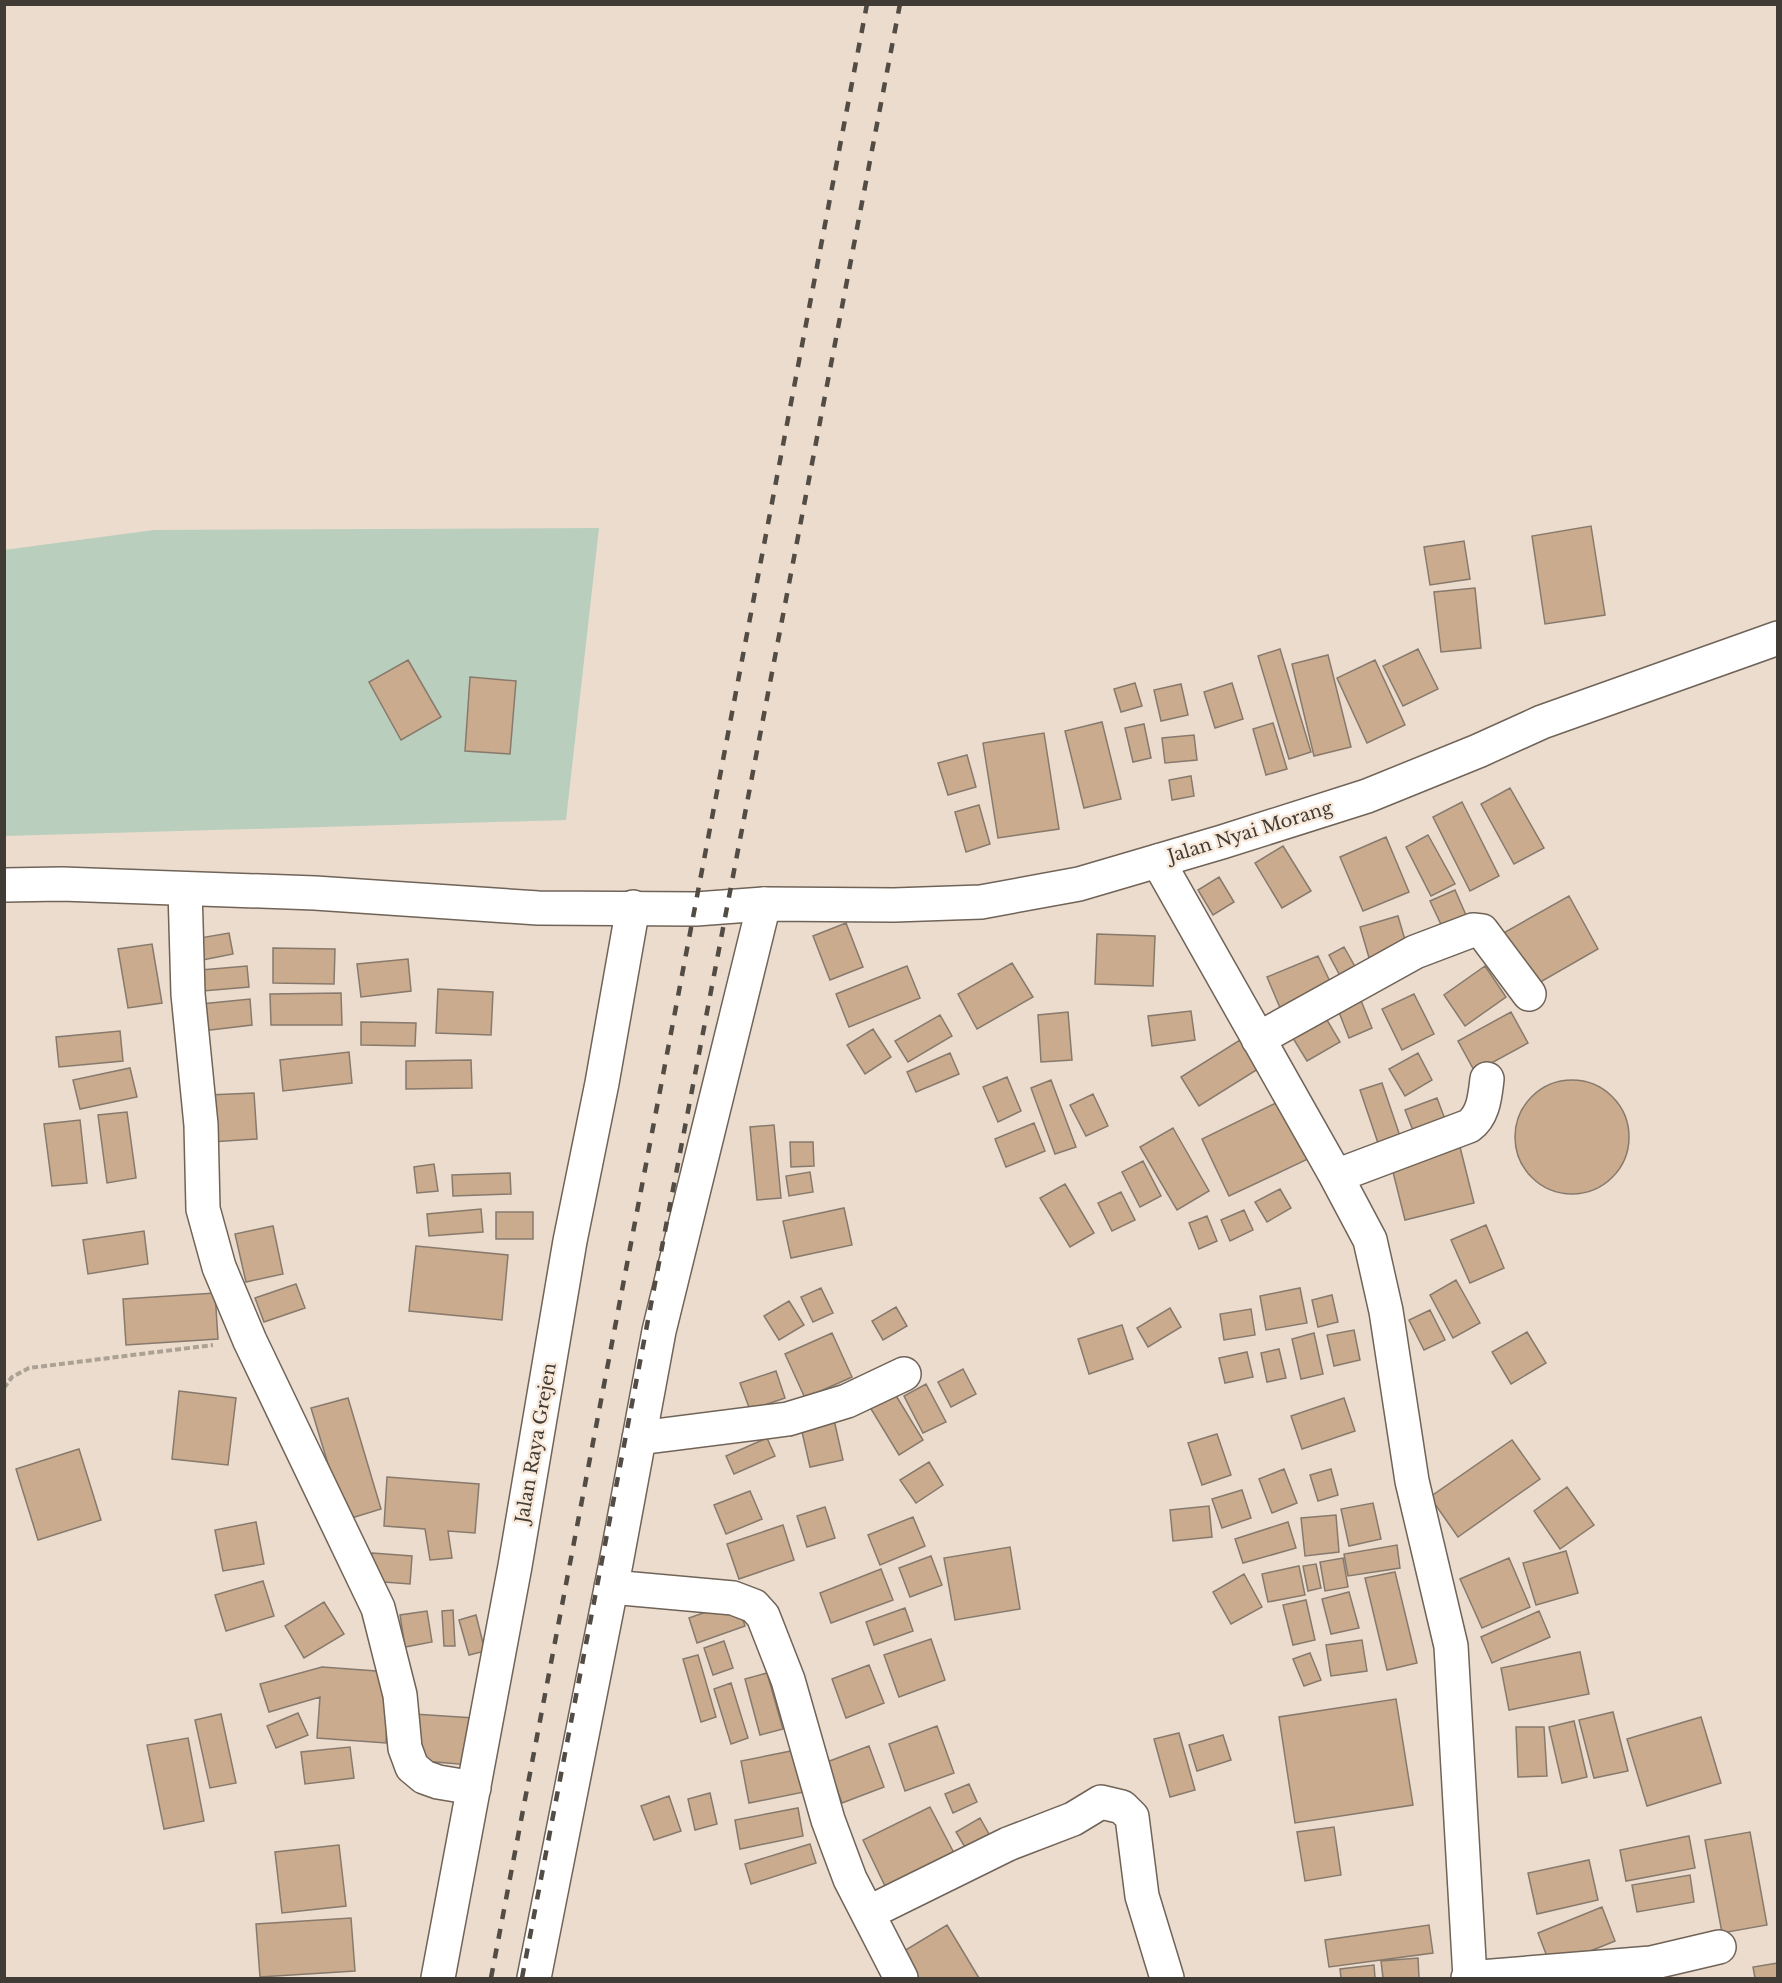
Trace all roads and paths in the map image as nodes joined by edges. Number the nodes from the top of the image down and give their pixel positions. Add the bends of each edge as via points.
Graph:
1 (1778, 638) edge
2 (1158, 861) junction
3 (4, 885) edge
4 (185, 889) junction
5 (764, 904) junction
6 (633, 907) junction
7 (1529, 994) dead end
8 (1258, 1039) junction
9 (1487, 1079) dead end
10 (1336, 1176) junction
11 (250, 1341) junction
12 (904, 1374) dead end
13 (4, 1388) edge
14 (639, 1438) junction
15 (611, 1587) junction
16 (474, 1788) junction
17 (868, 1913) junction
18 (1719, 1947) dead end
19 (438, 1978) edge
20 (534, 1978) edge
21 (901, 1978) edge
22 (1167, 1978) edge
23 (1469, 1978) edge

1 - 2 street, Jalan Nyai Morang via 1542,722 1367,796
2 - 5 street, Jalan Nyai Morang via 1079,884 981,902
2 - 8 street
3 - 4 street, Jalan Nyai Morang
4 - 6 street, Jalan Nyai Morang via 538,908
4 - 11 street via 188,994 201,1125 204,1209 219,1267
5 - 6 street, Jalan Nyai Morang via 696,909
5 - 14 street via 659,1331
6 - 16 street, Jalan Raya Grejen
7 - 8 street via 1491,941 1482,931 1473,930 1415,951
8 - 10 street
9 - 10 street via 1483,1104 1469,1126
10 - 23 street via 1370,1240 1386,1311 1412,1481 1451,1646
11 - 13 path via 29,1368 12,1377
11 - 16 street via 378,1608 400,1695 405,1748 412,1767 424,1777
12 - 14 street via 847,1401 788,1419
14 - 15 street
15 - 17 street via 733,1598 754,1606 763,1616 788,1680 828,1820 850,1879
15 - 20 street
16 - 19 street, Jalan Raya Grejen
17 - 21 street
17 - 22 street via 1101,1802 1122,1807 1132,1817 1142,1896
18 - 23 street via 1651,1963

